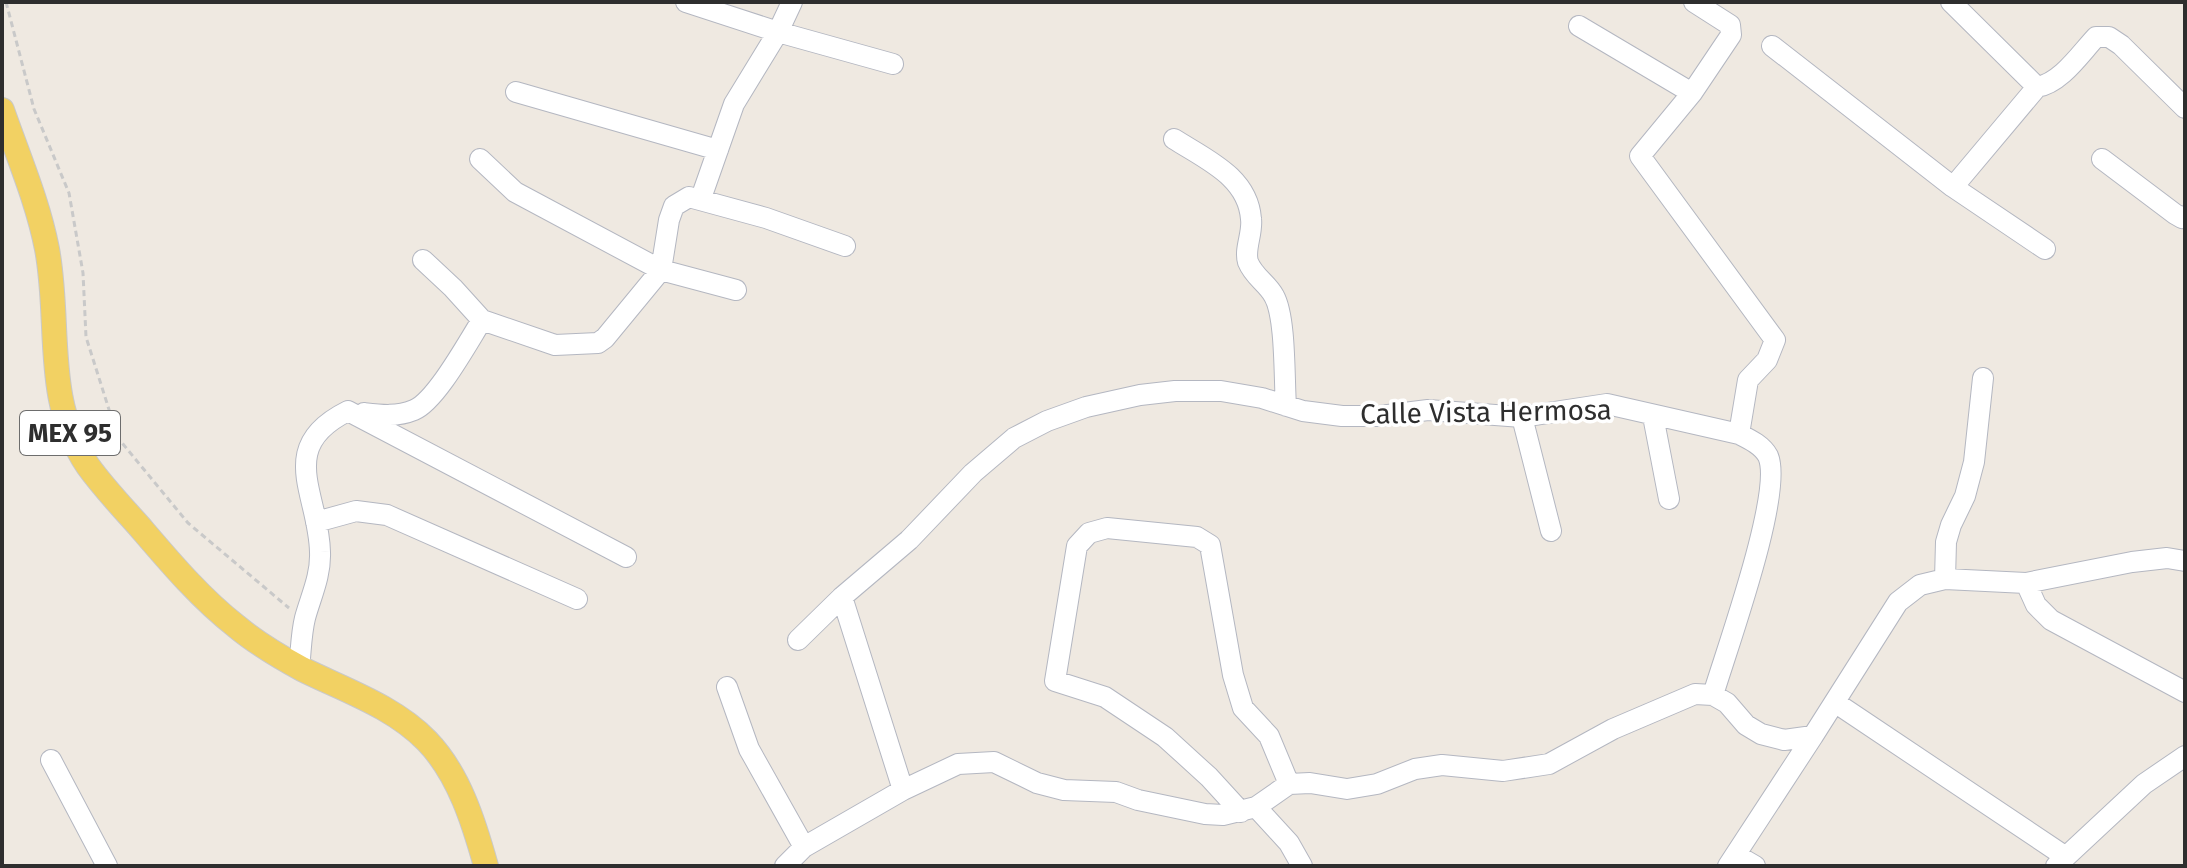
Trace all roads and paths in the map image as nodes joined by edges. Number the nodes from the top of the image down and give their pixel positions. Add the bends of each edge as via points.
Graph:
1 (6, 2) edge
2 (686, 2) edge
3 (792, 2) edge
4 (1694, 2) edge
5 (1951, 2) edge
6 (1579, 26) dead end
7 (778, 32) junction
8 (1772, 46) dead end
9 (893, 64) dead end
10 (2037, 87) junction
11 (516, 92) dead end
12 (1692, 93) junction
13 (2181, 98) edge
14 (2, 110) edge
15 (1174, 139) dead end
16 (718, 150) junction
17 (480, 159) dead end
18 (2102, 159) dead end
19 (1953, 187) junction
20 (701, 198) junction
21 (2185, 216) edge
22 (845, 246) dead end
23 (2045, 249) dead end
24 (423, 260) dead end
25 (661, 270) junction
26 (736, 290) dead end
27 (482, 320) junction
28 (1983, 378) dead end
29 (1286, 406) junction
30 (348, 411) junction
31 (1653, 416) junction
32 (1522, 417) junction
33 (1739, 434) junction
34 (1669, 499) dead end
35 (316, 522) junction
36 (1551, 531) dead end
37 (626, 557) dead end
38 (2185, 561) edge
39 (1945, 579) junction
40 (2026, 583) junction
41 (842, 597) junction
42 (577, 599) dead end
43 (304, 621) junction
44 (798, 640) dead end
45 (299, 668) junction
46 (727, 687) dead end
47 (2185, 692) edge
48 (1713, 695) junction
49 (1836, 703) junction
50 (1813, 736) junction
51 (51, 760) dead end
52 (2181, 766) edge
53 (1289, 784) junction
54 (903, 790) junction
55 (1248, 809) junction
56 (804, 847) junction
57 (1732, 860) edge
58 (2061, 861) edge
59 (107, 866) edge
60 (486, 866) edge
61 (785, 866) edge
62 (1302, 866) edge
63 (1755, 866) edge

1 - 43 path via 34,109 69,193 83,273 86,337 118,438 188,523
2 - 7 street
3 - 7 street
4 - 12 street via 1732,29
5 - 10 street
6 - 12 street
7 - 9 street
7 - 16 street via 734,104
8 - 19 street
10 - 13 street via 2047,85 2096,37 2109,37
10 - 19 street
11 - 16 street
12 - 33 street via 1640,156 1775,340 1767,360 1748,380
14 - 45 main road, MEX 95 via 47,249 55,370 71,436 115,499 211,604
15 - 29 street via 1229,174 1247,196 1252,222 1247,258 1279,309
16 - 20 street
17 - 25 street via 515,192
18 - 21 street via 2175,214
19 - 23 street
20 - 22 street
20 - 25 street via 689,197 674,206
24 - 27 street
25 - 26 street
25 - 27 street via 598,343 555,345
27 - 30 street via 447,375 416,409 387,416
28 - 39 street via 1974,462 1946,542
29 - 32 street, Calle Vista Hermosa via 1342,416 1428,410
29 - 41 street, Calle Vista Hermosa via 1221,391 1175,391 1100,404 1047,421 1014,438 973,473 909,540
30 - 35 street via 323,426 308,450 307,491
30 - 37 street
31 - 32 street, Calle Vista Hermosa via 1607,404
31 - 33 street, Calle Vista Hermosa
31 - 34 street
32 - 36 street
33 - 48 street, Calle Vista Hermosa via 1768,457 1770,486 1756,557
35 - 42 street via 356,511 387,515
35 - 43 street via 318,580
38 - 40 street via 2132,562
39 - 40 street
39 - 49 street via 1920,585 1898,602
40 - 47 street via 2036,605 2051,620
41 - 44 street, Calle Vista Hermosa
41 - 54 street
43 - 45 street
45 - 60 main road, MEX 95 via 381,708 426,740 457,784
46 - 56 street via 749,749
48 - 50 street via 1761,734 1784,740
48 - 53 street via 1695,694 1549,764 1503,771 1442,765 1347,789
49 - 50 street
49 - 58 street
50 - 57 street
51 - 59 street
52 - 58 street via 2144,784
53 - 55 street
53 - 55 street via 1269,736 1243,708 1210,545 1197,537 1107,528 1089,533 1077,546 1055,681 1105,697 1165,737
54 - 55 street via 958,764 994,762 1064,790 1116,792 1205,814
54 - 56 street
55 - 62 street via 1289,843
56 - 61 street
57 - 63 street

